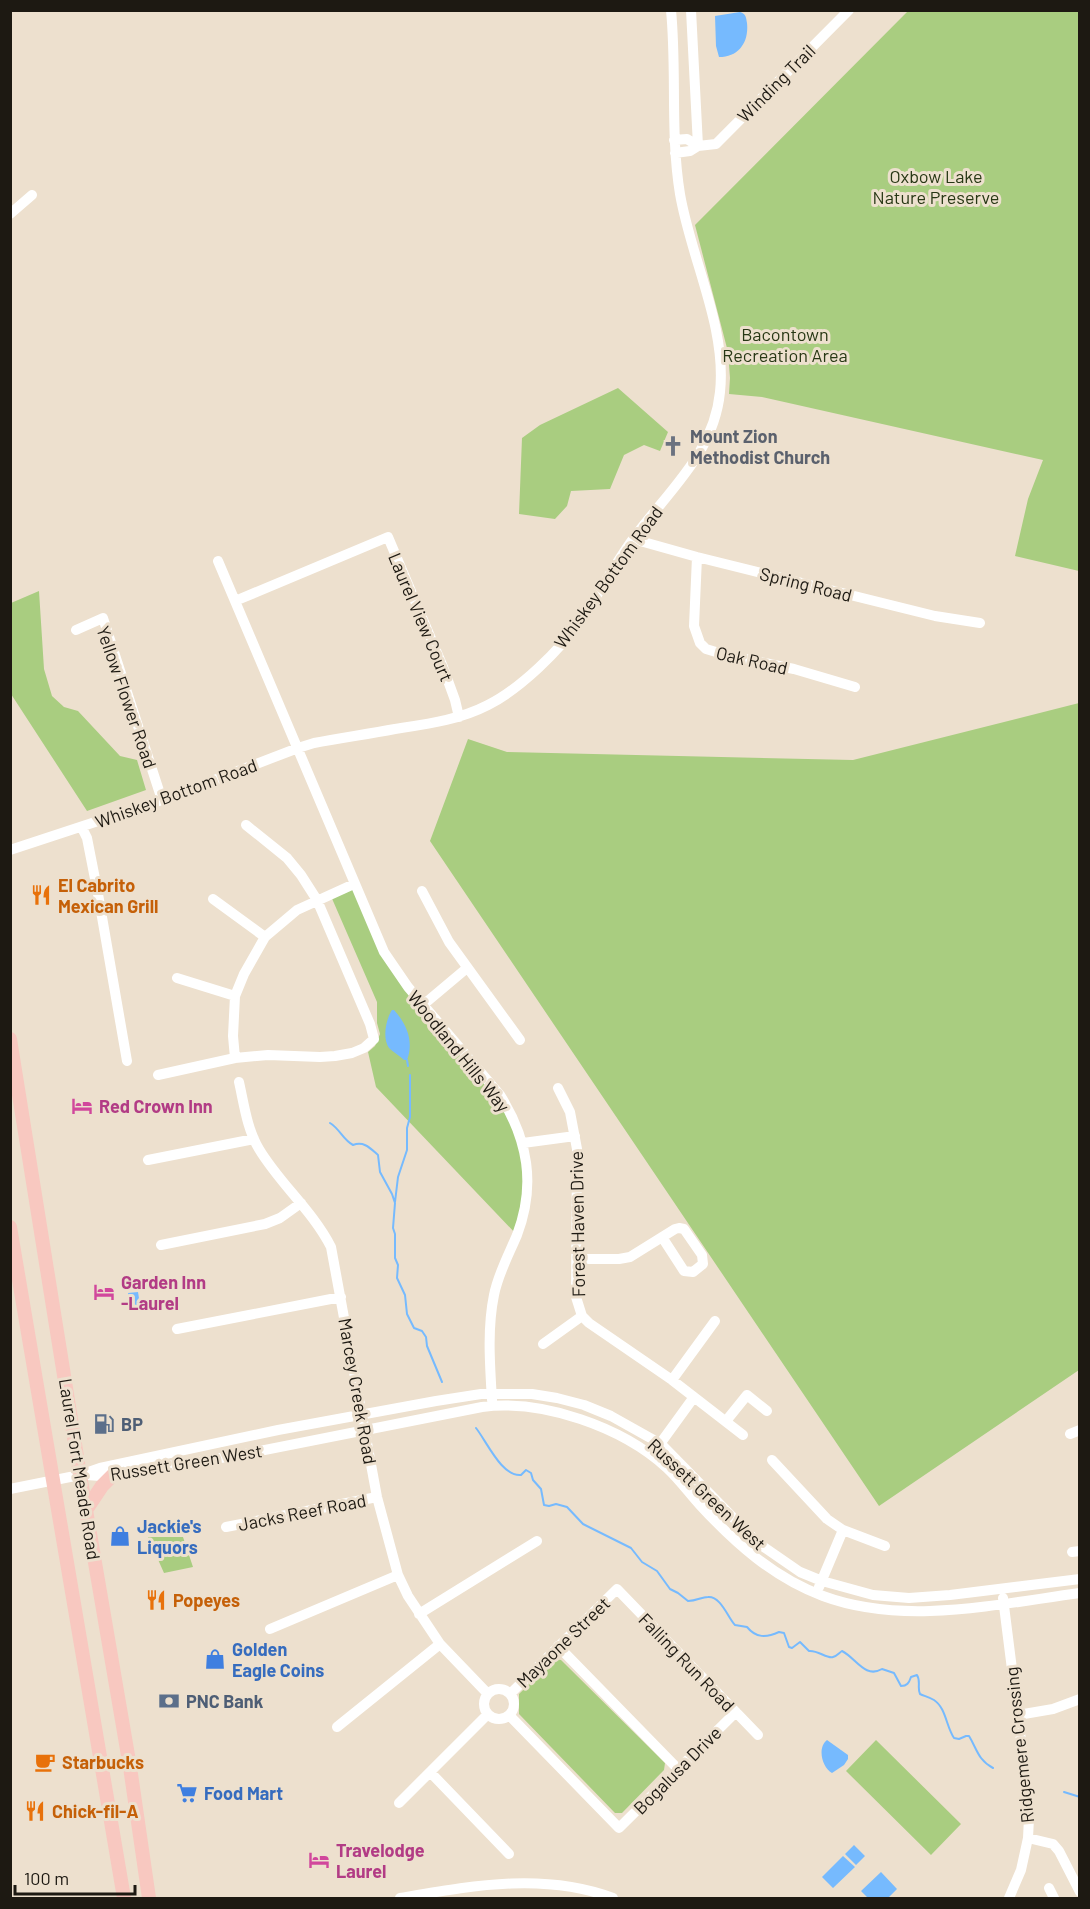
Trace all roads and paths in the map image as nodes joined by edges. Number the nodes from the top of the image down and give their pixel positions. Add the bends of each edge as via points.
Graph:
1 (671, 10) edge
2 (691, 10) edge
3 (849, 10) edge
4 (674, 140) junction
5 (698, 146) junction
6 (675, 153) junction
7 (32, 195) dead end
8 (10, 214) edge
9 (633, 539) junction
10 (697, 557) junction
11 (218, 561) dead end
12 (235, 601) junction
13 (980, 623) dead end
14 (76, 630) dead end
15 (855, 687) dead end
16 (459, 717) junction
17 (298, 748) junction
18 (162, 800) junction
19 (246, 825) dead end
20 (82, 828) junction
21 (10, 850) edge
22 (354, 884) junction
23 (422, 891) dead end
24 (213, 899) dead end
25 (317, 900) junction
26 (265, 937) junction
27 (467, 968) junction
28 (177, 978) dead end
29 (235, 996) junction
30 (423, 1005) junction
31 (10, 1040) edge
32 (520, 1040) dead end
33 (235, 1058) junction
34 (127, 1061) dead end
35 (158, 1075) dead end
36 (239, 1082) dead end
37 (558, 1088) dead end
38 (575, 1136) junction
39 (254, 1139) junction
40 (523, 1143) junction
41 (148, 1160) dead end
42 (301, 1203) junction
43 (10, 1227) edge
44 (662, 1237) dead end
45 (161, 1245) dead end
46 (577, 1259) junction
47 (341, 1297) junction
48 (582, 1316) junction
49 (715, 1321) dead end
50 (177, 1329) dead end
51 (543, 1344) dead end
52 (672, 1380) junction
53 (491, 1394) junction
54 (694, 1397) junction
55 (492, 1406) junction
56 (767, 1411) dead end
57 (362, 1414) junction
58 (726, 1422) junction
59 (365, 1431) junction
60 (743, 1435) dead end
61 (661, 1444) junction
62 (651, 1455) junction
63 (772, 1460) dead end
64 (114, 1474) junction
65 (80, 1475) junction
66 (53, 1480) junction
67 (10, 1489) edge
68 (378, 1497) junction
69 (86, 1510) junction
70 (226, 1527) dead end
71 (843, 1530) junction
72 (537, 1541) dead end
73 (885, 1546) dead end
74 (398, 1575) junction
75 (1080, 1579) edge
76 (822, 1581) junction
77 (617, 1589) joint
78 (1001, 1589) junction
79 (817, 1593) junction
80 (1080, 1593) edge
81 (1003, 1603) junction
82 (419, 1614) junction
83 (270, 1629) dead end
84 (440, 1644) junction
85 (558, 1646) junction
86 (488, 1694) junction
87 (510, 1694) junction
88 (1080, 1699) edge
89 (736, 1712) junction
90 (488, 1714) junction
91 (1018, 1714) junction
92 (509, 1715) junction
93 (337, 1727) dead end
94 (758, 1735) dead end
95 (678, 1769) junction
96 (430, 1772) junction
97 (399, 1803) dead end
98 (1028, 1838) junction
99 (509, 1854) dead end
100 (1049, 1888) dead end
101 (1080, 1892) edge
102 (124, 1899) edge
103 (149, 1899) edge
104 (400, 1899) edge
105 (613, 1899) edge
106 (1009, 1899) edge
107 (1054, 1899) edge

1 - 4 street, Whiskey Bottom Road
2 - 5 street
3 - 5 street, Winding Trail via 716,144
4 - 5 street via 687,139
4 - 6 street, Whiskey Bottom Road
5 - 6 street, Winding Trail
6 - 9 street, Whiskey Bottom Road via 685,218 720,347 720,394 715,419 700,454
7 - 8 street
9 - 10 street, Spring Road
9 - 16 street, Whiskey Bottom Road via 580,621 538,667 504,697
10 - 13 street, Spring Road via 935,616
10 - 15 street, Oak Road via 694,626 706,649
11 - 12 street
12 - 16 street, Laurel View Court via 388,537 443,667
12 - 17 street
14 - 18 street, Yellow Flower Road via 103,618
16 - 17 street, Whiskey Bottom Road
17 - 18 street, Whiskey Bottom Road
17 - 22 street, Woodland Hills Way
18 - 20 street, Whiskey Bottom Road
19 - 25 street via 287,858
20 - 21 street, Whiskey Bottom Road
20 - 34 street via 98,894
22 - 25 street
22 - 30 street, Woodland Hills Way via 384,951
23 - 27 street
24 - 26 street
25 - 26 street via 297,910
25 - 33 street via 374,1039 364,1048 335,1056
26 - 29 street
27 - 30 street
27 - 32 street
28 - 29 street
29 - 33 street
30 - 40 street, Woodland Hills Way via 500,1095
31 - 65 main road, Laurel Fort Meade Road
33 - 35 street
36 - 39 street, Marcey Creek Road
37 - 38 street, Forest Haven Drive via 570,1112
38 - 40 street, Forest Haven Drive
38 - 46 street, Forest Haven Drive
39 - 41 street
39 - 42 street, Marcey Creek Road
40 - 53 street, Woodland Hills Way via 527,1175 524,1214 497,1284 491,1311
42 - 45 street via 265,1224
42 - 47 street, Marcey Creek Road via 331,1247
43 - 66 main road, Laurel Fort Meade Road
44 - 46 street via 630,1257
46 - 48 street, Forest Haven Drive via 576,1297
47 - 50 street
47 - 57 street, Marcey Creek Road
48 - 51 street
48 - 52 street, Forest Haven Drive
49 - 52 street
52 - 54 street, Forest Haven Drive
53 - 55 street, Woodland Hills Way
53 - 57 street, Russett Green West
53 - 61 street, Russett Green West via 557,1398 611,1416
54 - 58 street, Forest Haven Drive
54 - 61 street
55 - 59 street, Russett Green West
55 - 62 street, Russett Green West via 564,1414 606,1429
56 - 58 street via 747,1395
57 - 59 street, Marcey Creek Road
57 - 65 street, Russett Green West
58 - 60 street, Forest Haven Drive
59 - 64 street, Russett Green West
59 - 68 street, Marcey Creek Road
61 - 62 street
61 - 76 street, Russett Green West via 758,1543 800,1572
62 - 79 street, Russett Green West via 758,1561
63 - 71 street via 812,1505
64 - 65 street, Russett Green West
64 - 69 main road
65 - 66 street
65 - 69 main road, Laurel Fort Meade Road
66 - 67 street
66 - 102 main road, Laurel Fort Meade Road
68 - 70 street, Jacks Reef Road
68 - 74 street, Marcey Creek Road
69 - 103 main road, Laurel Fort Meade Road
71 - 73 street
71 - 76 street
72 - 82 street
74 - 82 street, Marcey Creek Road
74 - 83 street
75 - 78 street, Russett Green West
76 - 78 street, Russett Green West via 873,1595 909,1598
76 - 79 street
77 - 85 street, Mayaone Street
77 - 89 street, Falling Run Road
78 - 81 street, Ridgemere Crossing
79 - 81 street, Russett Green West via 873,1609 897,1611 925,1612
80 - 81 street, Russett Green West
81 - 91 street, Ridgemere Crossing
82 - 84 street, Marcey Creek Road
84 - 86 street, Marcey Creek Road
84 - 93 street
85 - 87 street, Mayaone Street
85 - 95 street
86 - 87 street via 501,1689
86 - 90 street via 484,1706
87 - 92 street via 514,1702
88 - 91 street via 1053,1709
89 - 94 street, Falling Run Road
89 - 95 street, Bogalusa Drive
90 - 92 street via 501,1719
90 - 96 street
91 - 98 street, Ridgemere Crossing via 1028,1798
92 - 95 street, Bogalusa Drive via 619,1828
96 - 97 street
96 - 99 street
98 - 101 street via 1053,1844
98 - 106 street, Ridgemere Crossing
100 - 107 street
104 - 105 street via 481,1884 526,1882 575,1888

